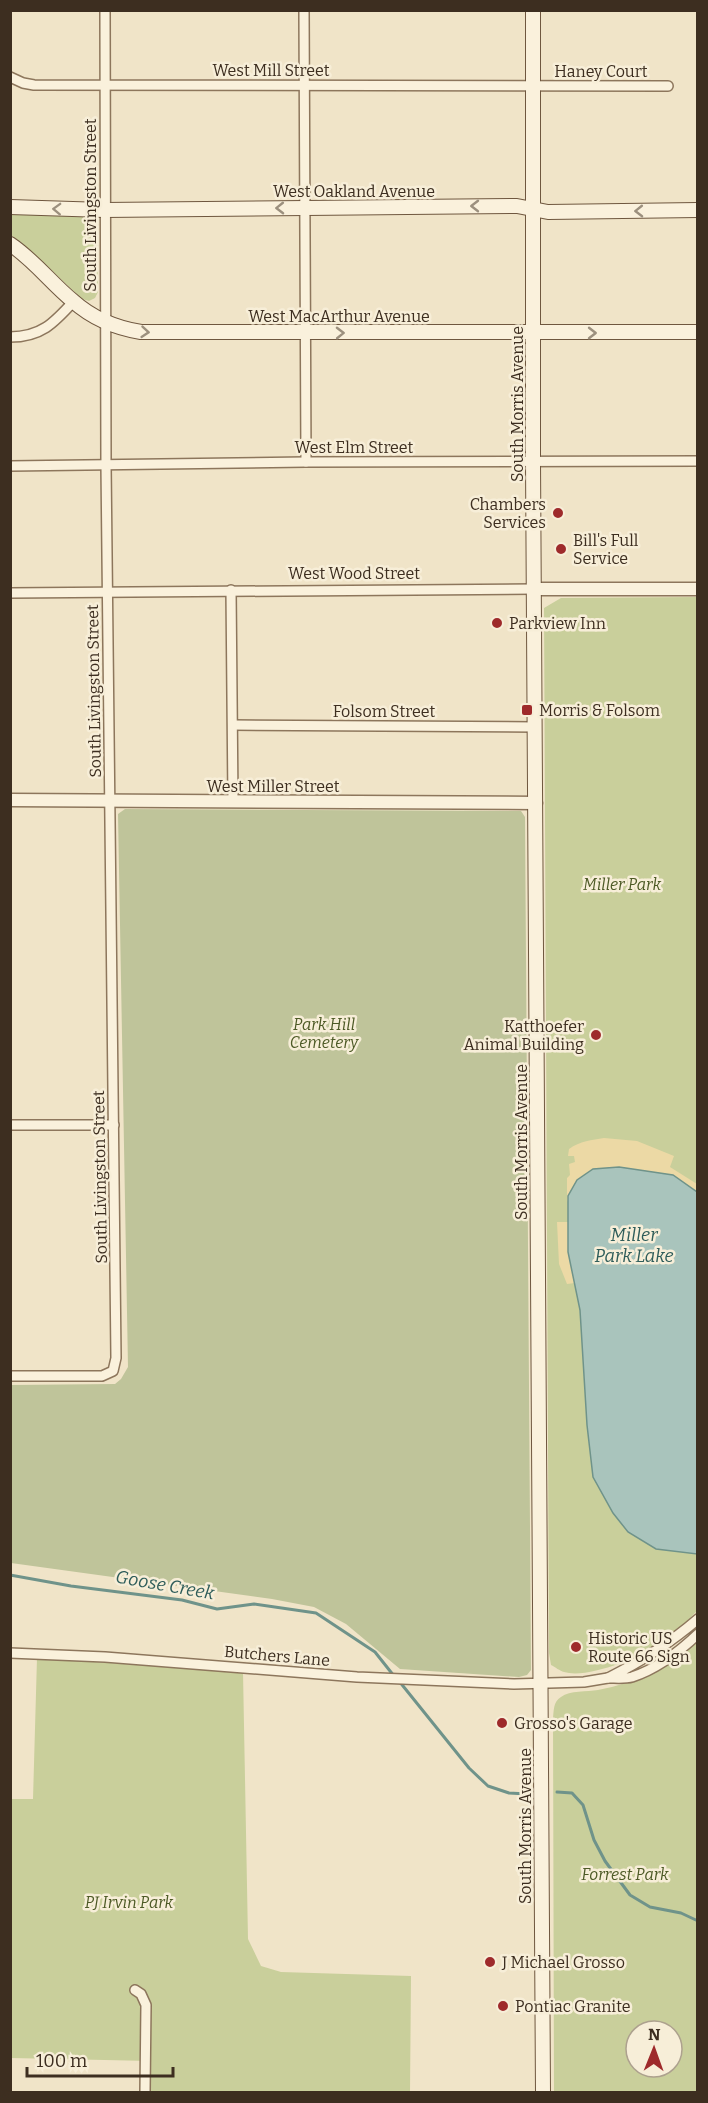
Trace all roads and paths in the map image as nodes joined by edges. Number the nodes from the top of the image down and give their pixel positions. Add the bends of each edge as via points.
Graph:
1 (105, 10) edge
2 (304, 10) edge
3 (533, 10) edge
4 (10, 77) edge
5 (304, 85) junction
6 (105, 86) junction
7 (533, 86) junction
8 (668, 86) dead end
9 (10, 207) edge
10 (306, 207) junction
11 (533, 209) junction
12 (104, 210) junction
13 (698, 210) edge
14 (10, 244) edge
15 (73, 302) junction
16 (105, 321) junction
17 (698, 332) edge
18 (306, 333) junction
19 (533, 333) junction
20 (10, 337) edge
21 (698, 461) edge
22 (306, 462) junction
23 (533, 462) junction
24 (106, 465) junction
25 (10, 466) edge
26 (534, 589) junction
27 (698, 589) edge
28 (231, 590) junction
29 (108, 591) junction
30 (10, 593) edge
31 (233, 724) junction
32 (535, 727) junction
33 (10, 800) edge
34 (110, 801) junction
35 (233, 802) junction
36 (536, 803) junction
37 (10, 1125) edge
38 (114, 1125) junction
39 (10, 1376) edge
40 (698, 1619) edge
41 (698, 1635) edge
42 (10, 1653) edge
43 (608, 1678) junction
44 (541, 1684) junction
45 (135, 1990) dead end
46 (145, 2092) edge
47 (543, 2092) edge

1 - 6 street, South Livingston Street
2 - 5 street
3 - 7 main road, South Morris Avenue
4 - 6 street, West Mill Street via 33,85
5 - 6 street, West Mill Street
5 - 7 street, West Mill Street
5 - 10 street
6 - 12 street, South Livingston Street
7 - 8 street, Haney Court
7 - 11 main road, South Morris Avenue
12 -> 9 main road, West Oakland Avenue
11 -> 10 main road, West Oakland Avenue
10 -> 12 main road, West Oakland Avenue
10 - 18 street
13 -> 11 main road, West Oakland Avenue
11 - 19 main road, South Morris Avenue
12 - 16 street, South Livingston Street
14 - 15 main road, West MacArthur Avenue
15 - 16 main road, West MacArthur Avenue
15 - 20 street via 43,330
16 -> 18 main road, West MacArthur Avenue via 141,332
16 - 24 street, South Livingston Street
19 -> 17 main road, West MacArthur Avenue
18 -> 19 main road, West MacArthur Avenue
18 - 22 street
19 - 23 main road, South Morris Avenue
21 - 23 street, West Elm Street
22 - 23 street, West Elm Street
22 - 24 street, West Elm Street
23 - 26 main road, South Morris Avenue
24 - 25 street, West Elm Street
24 - 29 street, South Livingston Street
26 - 27 street, West Wood Street
26 - 28 street, West Wood Street
26 - 32 main road, South Morris Avenue
28 - 29 street, West Wood Street
28 - 31 street
29 - 30 street, West Wood Street
29 - 34 street, South Livingston Street
31 - 32 street, Folsom Street
31 - 35 street
32 - 36 main road, South Morris Avenue
33 - 34 street, West Miller Street
34 - 35 street, West Miller Street
34 - 38 street, South Livingston Street
35 - 36 street, West Miller Street
36 - 44 main road, South Morris Avenue
37 - 38 street
38 - 39 street, South Livingston Street via 117,1349 113,1371 92,1377
40 - 43 street via 644,1660
41 - 43 street, Butchers Lane via 661,1663 630,1678
42 - 44 street, Butchers Lane via 312,1674
43 - 44 street, Butchers Lane
44 - 47 main road, South Morris Avenue
45 - 46 street via 146,2005

